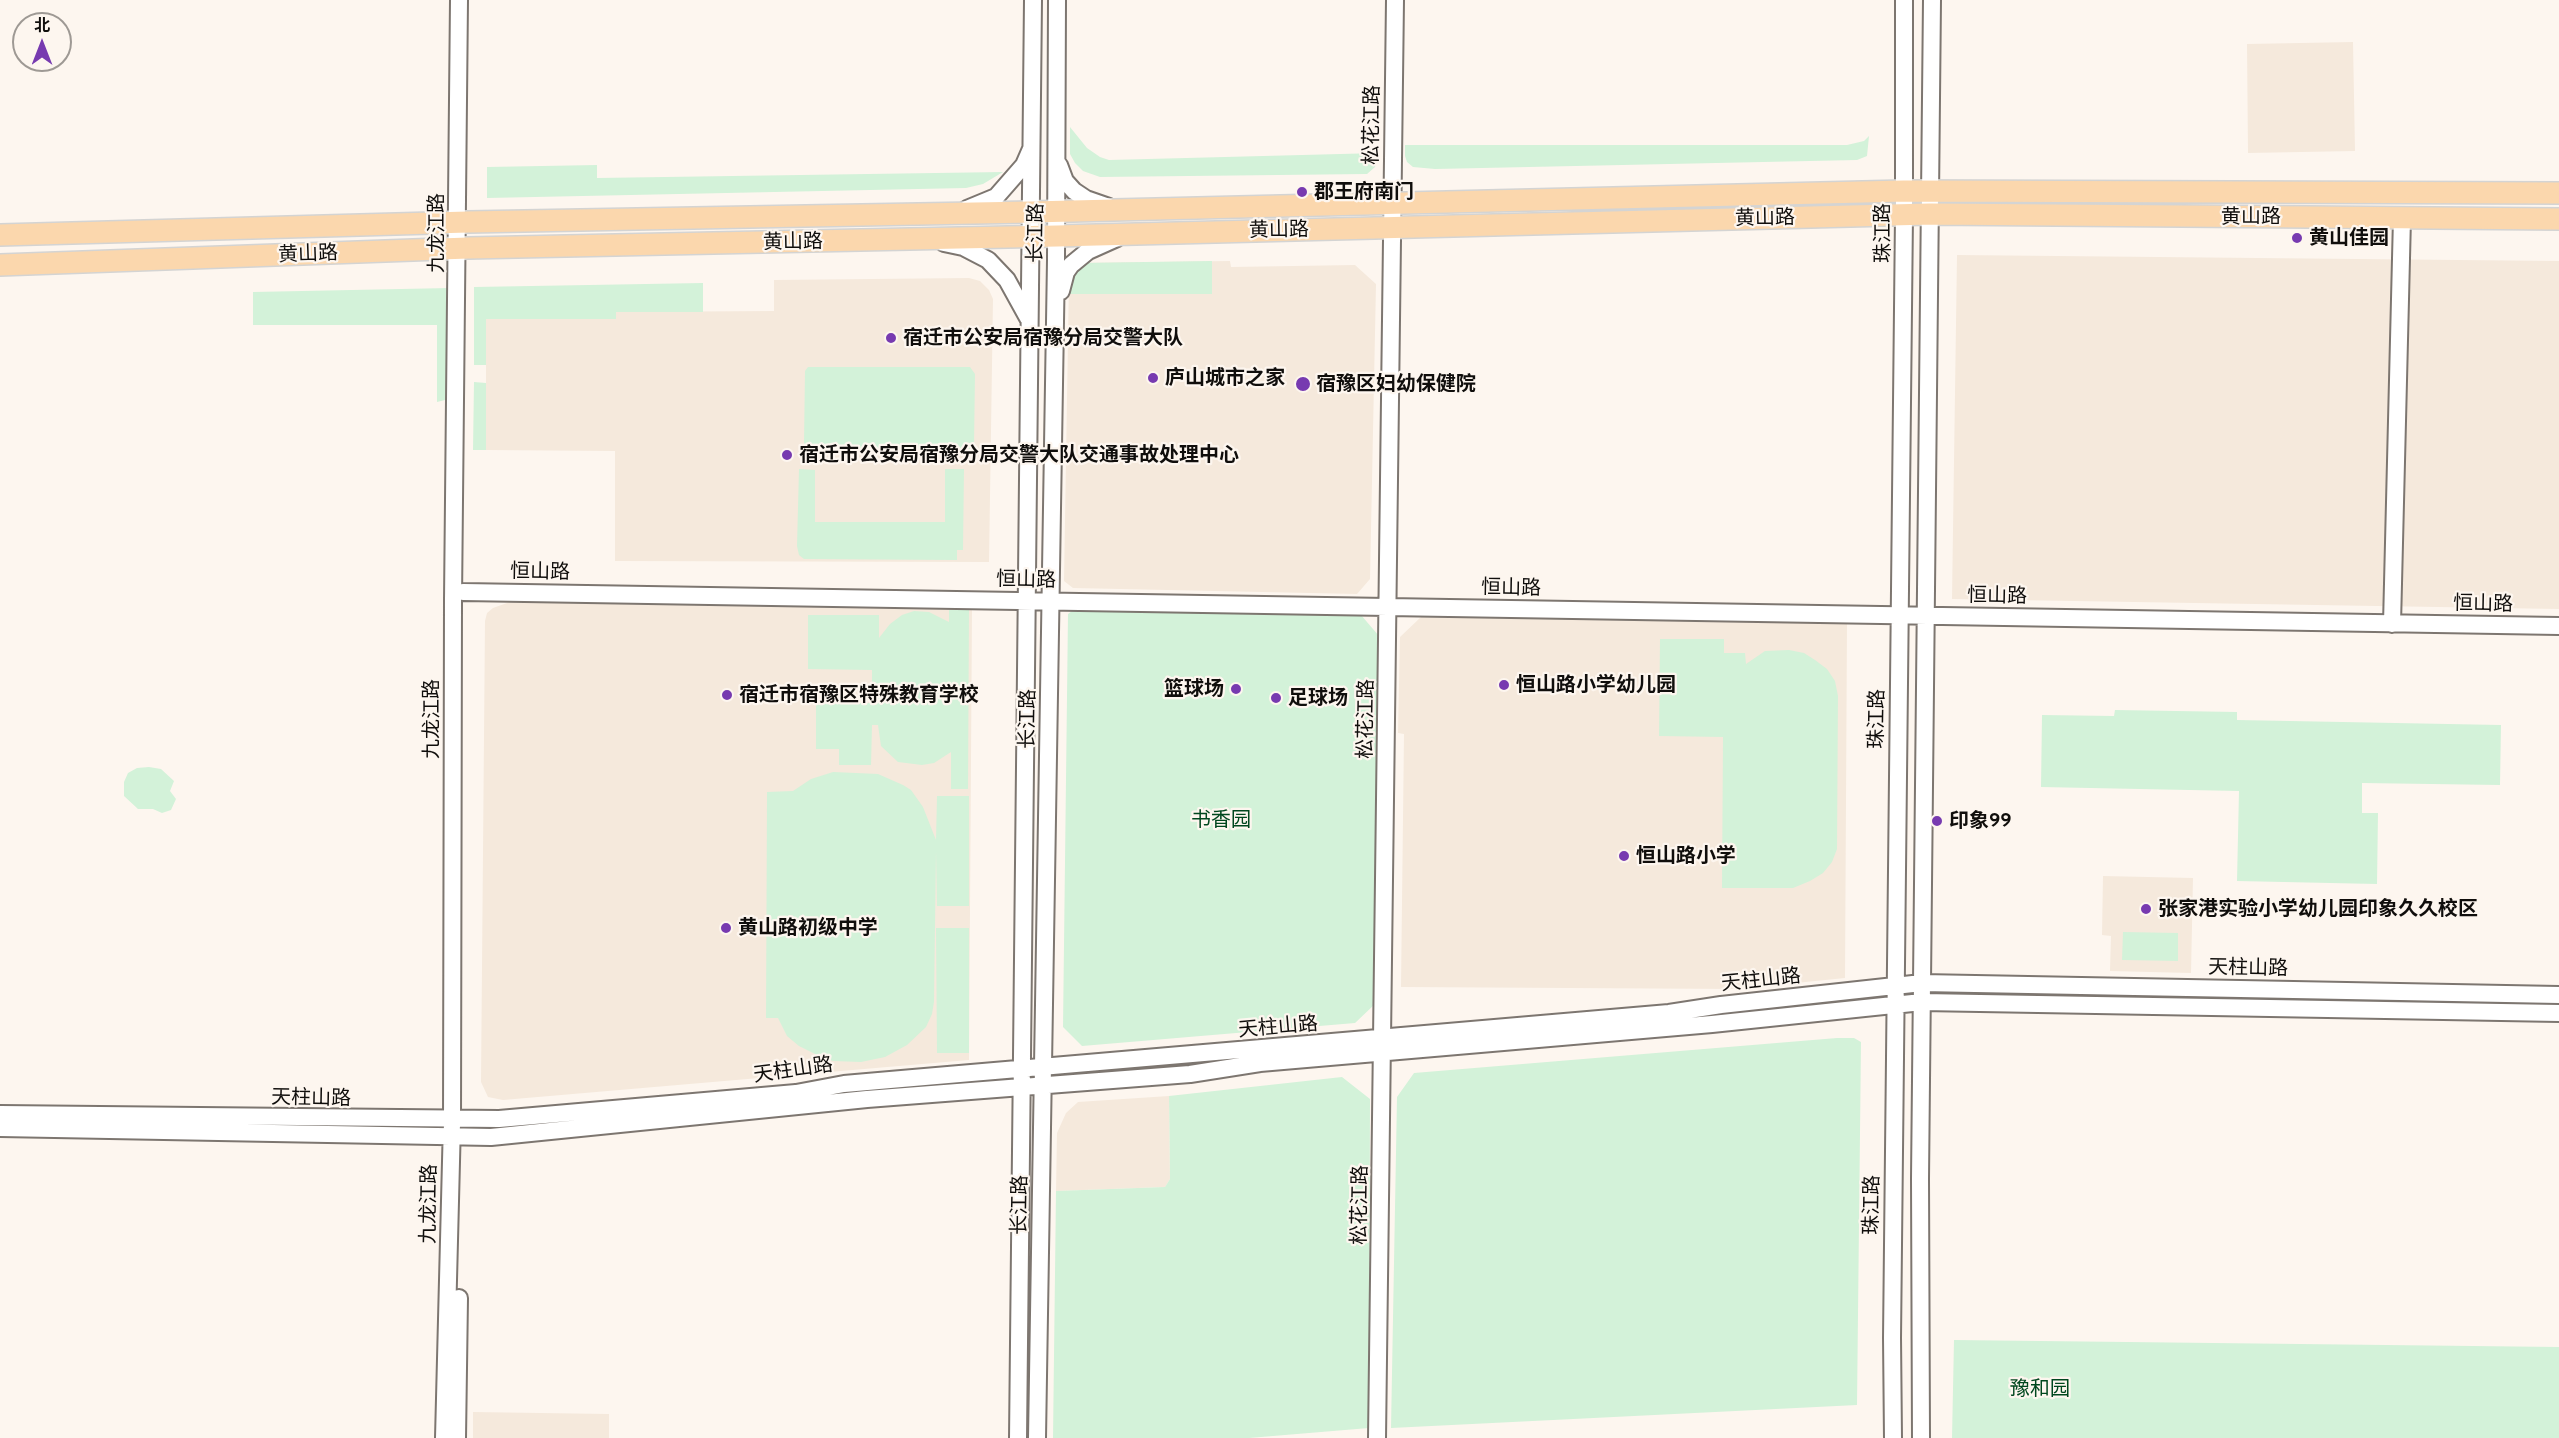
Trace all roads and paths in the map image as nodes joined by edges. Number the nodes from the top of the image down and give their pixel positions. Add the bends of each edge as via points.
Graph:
1 (459, 0) edge
2 (471, 0) edge
3 (1033, 0) edge
4 (1057, 0) edge
5 (1395, 0) edge
6 (1402, 0) edge
7 (1904, 0) edge
8 (1932, 0) edge
9 (1032, 149) junction
10 (1057, 156) junction
11 (1904, 191) junction
12 (1930, 191) junction
13 (2559, 193) edge
14 (1396, 203) junction
15 (1122, 210) junction
16 (1031, 212) junction
17 (1057, 212) junction
18 (951, 213) junction
19 (1930, 214) junction
20 (1904, 215) junction
21 (2402, 218) junction
22 (2559, 219) edge
23 (463, 222) junction
24 (1396, 227) junction
25 (1130, 234) junction
26 (0, 235) edge
27 (1057, 236) junction
28 (1030, 237) junction
29 (926, 239) junction
30 (463, 248) junction
31 (0, 265) edge
32 (1056, 312) junction
33 (1030, 322) junction
34 (463, 589) junction
35 (1027, 598) junction
36 (1051, 598) junction
37 (1392, 604) junction
38 (1899, 612) junction
39 (1925, 612) junction
40 (2559, 619) edge
41 (2392, 620) junction
42 (2559, 627) edge
43 (1898, 755) junction
44 (1924, 755) junction
45 (1922, 983) junction
46 (1895, 986) junction
47 (2559, 995) edge
48 (1922, 1002) junction
49 (1895, 1006) junction
50 (2559, 1013) edge
51 (1387, 1045) junction
52 (1043, 1067) junction
53 (1022, 1069) junction
54 (1043, 1087) junction
55 (1022, 1088) junction
56 (0, 1114) edge
57 (0, 1128) edge
58 (457, 1128) junction
59 (444, 1438) edge
60 (457, 1438) edge
61 (1018, 1438) edge
62 (1037, 1438) edge
63 (1377, 1438) edge
64 (1385, 1438) edge
65 (1893, 1438) edge
66 (1921, 1438) edge

1 - 23 street, 九龙江路
2 - 23 street, 九龙江路
3 - 9 street, 长江路
4 - 10 street, 长江路
5 - 14 street, 松花江路
6 - 14 street, 松花江路
7 - 11 street, 珠江路
8 - 12 street
9 - 16 street, 长江路
9 - 18 street via 1024,165 996,197 980,206
10 - 15 street via 1061,173 1074,191 1098,205
10 - 17 street, 长江路
11 - 12 main road, 黄山路
11 - 14 main road, 黄山路
11 - 20 street, 珠江路
12 - 13 main road, 黄山路
12 - 19 street
14 - 15 main road, 黄山路
14 - 24 street, 松花江路
15 - 17 main road, 黄山路
16 - 17 main road, 黄山路
16 - 18 main road, 黄山路
16 - 28 street, 长江路
17 - 27 street, 长江路
18 - 23 main road, 黄山路
19 - 20 main road, 黄山路
19 - 21 main road, 黄山路
19 - 39 street
20 - 24 main road, 黄山路
20 - 38 street, 珠江路
21 - 22 main road, 黄山路
21 - 41 street
23 - 26 main road, 黄山路
23 - 30 street, 九龙江路
24 - 25 main road, 黄山路
24 - 37 street, 松花江路
25 - 27 main road, 黄山路
25 - 32 street via 1088,251 1071,265
27 - 28 main road, 黄山路
27 - 32 street, 长江路
28 - 29 main road, 黄山路
28 - 33 street, 长江路
29 - 30 main road, 黄山路
29 - 33 street via 963,247 988,260 1007,280
30 - 31 main road, 黄山路
30 - 34 street, 九龙江路
30 - 58 street, 九龙江路 via 453,600
32 - 36 street, 长江路
33 - 35 street, 长江路
34 - 35 street, 恒山路
34 - 58 street, 九龙江路
35 - 36 street, 恒山路
35 - 53 street, 长江路
36 - 37 street, 恒山路
36 - 52 street, 长江路
37 - 38 street, 恒山路
37 - 51 street, 松花江路
38 - 39 street, 恒山路
38 - 43 street, 珠江路
39 - 41 street, 恒山路
39 - 44 street
40 - 41 street, 恒山路
41 - 42 street, 恒山路
43 - 44 street
43 - 46 street, 珠江路
44 - 45 street
45 - 46 street, 天柱山路
45 - 47 street, 天柱山路
45 - 48 street
46 - 49 street, 珠江路
46 - 51 street, 天柱山路
48 - 49 street, 天柱山路
48 - 50 street, 天柱山路
48 - 66 street
49 - 51 street, 天柱山路
49 - 65 street, 珠江路
51 - 52 street, 天柱山路
51 - 54 street, 天柱山路 via 1190,1074
51 - 63 street, 松花江路
51 - 64 street, 松花江路
52 - 53 street, 天柱山路
52 - 54 street, 长江路
53 - 55 street, 长江路
53 - 58 street, 天柱山路 via 499,1119
54 - 55 street, 天柱山路
54 - 62 street, 长江路
55 - 58 street, 天柱山路 via 867,1099 491,1137
55 - 61 street, 长江路
56 - 58 street, 天柱山路
57 - 58 street, 天柱山路
58 - 59 street, 九龙江路
58 - 60 street, 九龙江路

